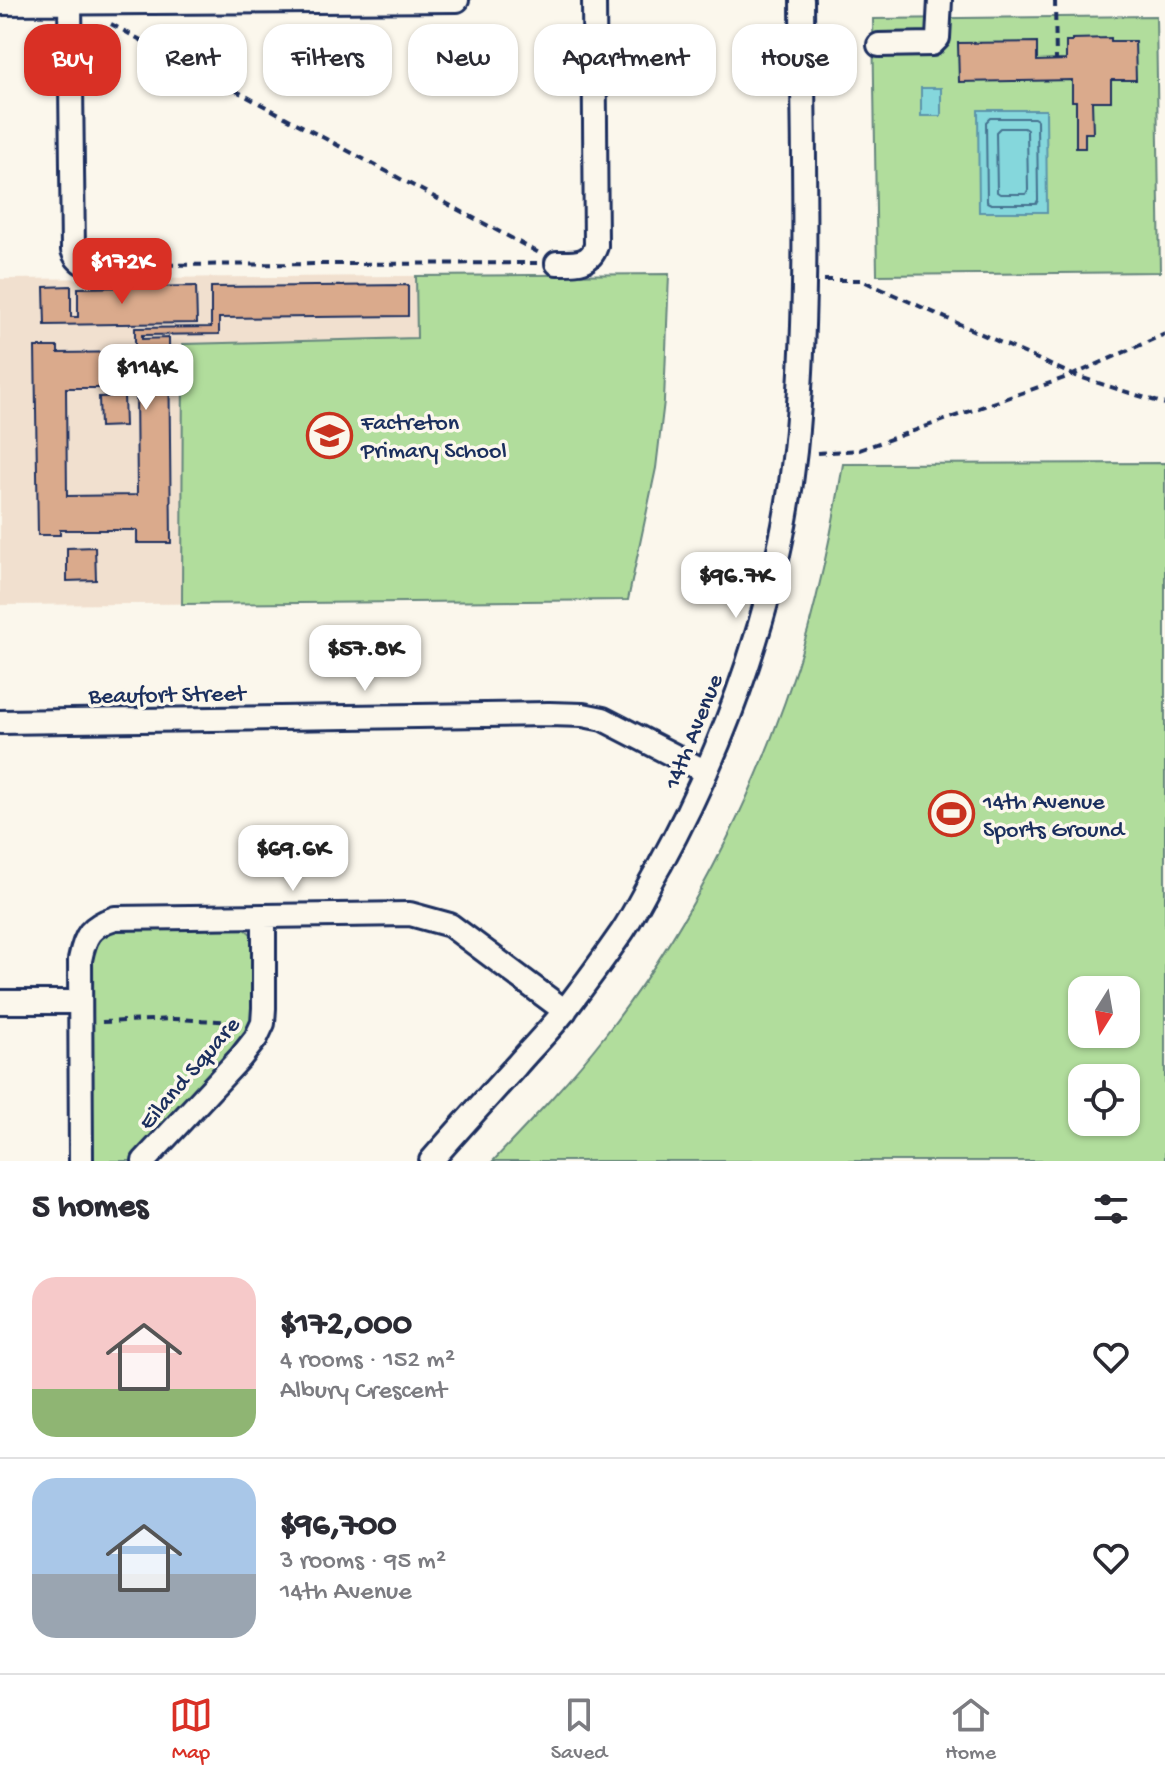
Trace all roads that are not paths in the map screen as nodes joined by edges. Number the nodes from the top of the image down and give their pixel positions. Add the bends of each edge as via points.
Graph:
1 (457, 0) edge
2 (594, 0) edge
3 (802, 0) edge
4 (940, 0) edge
5 (317, 1) edge
6 (70, 2) junction
7 (0, 3) edge
8 (879, 45) dead end
9 (557, 263) road end
10 (119, 265) road end
11 (0, 722) edge
12 (706, 772) junction
13 (264, 917) junction
14 (0, 1002) edge
15 (565, 1011) junction
16 (80, 1013) junction
17 (81, 1161) edge
18 (144, 1161) edge
19 (431, 1161) edge

1 - 5 street
2 - 9 street via 596,246 588,260
3 - 12 street, 14th Avenue via 804,280 794,454 758,626
4 - 8 street via 938,38 932,44
5 - 6 street
6 - 7 street
6 - 10 street via 73,250 82,264
11 - 12 street, Beaufort Street via 583,715 603,719
12 - 15 street, 14th Avenue via 624,929
13 - 15 street via 410,914 450,925
13 - 16 street via 115,918 98,923 83,942
13 - 18 street, Eiland Square via 263,1023 256,1038
14 - 16 street
15 - 19 street, 14th Avenue
16 - 17 street

